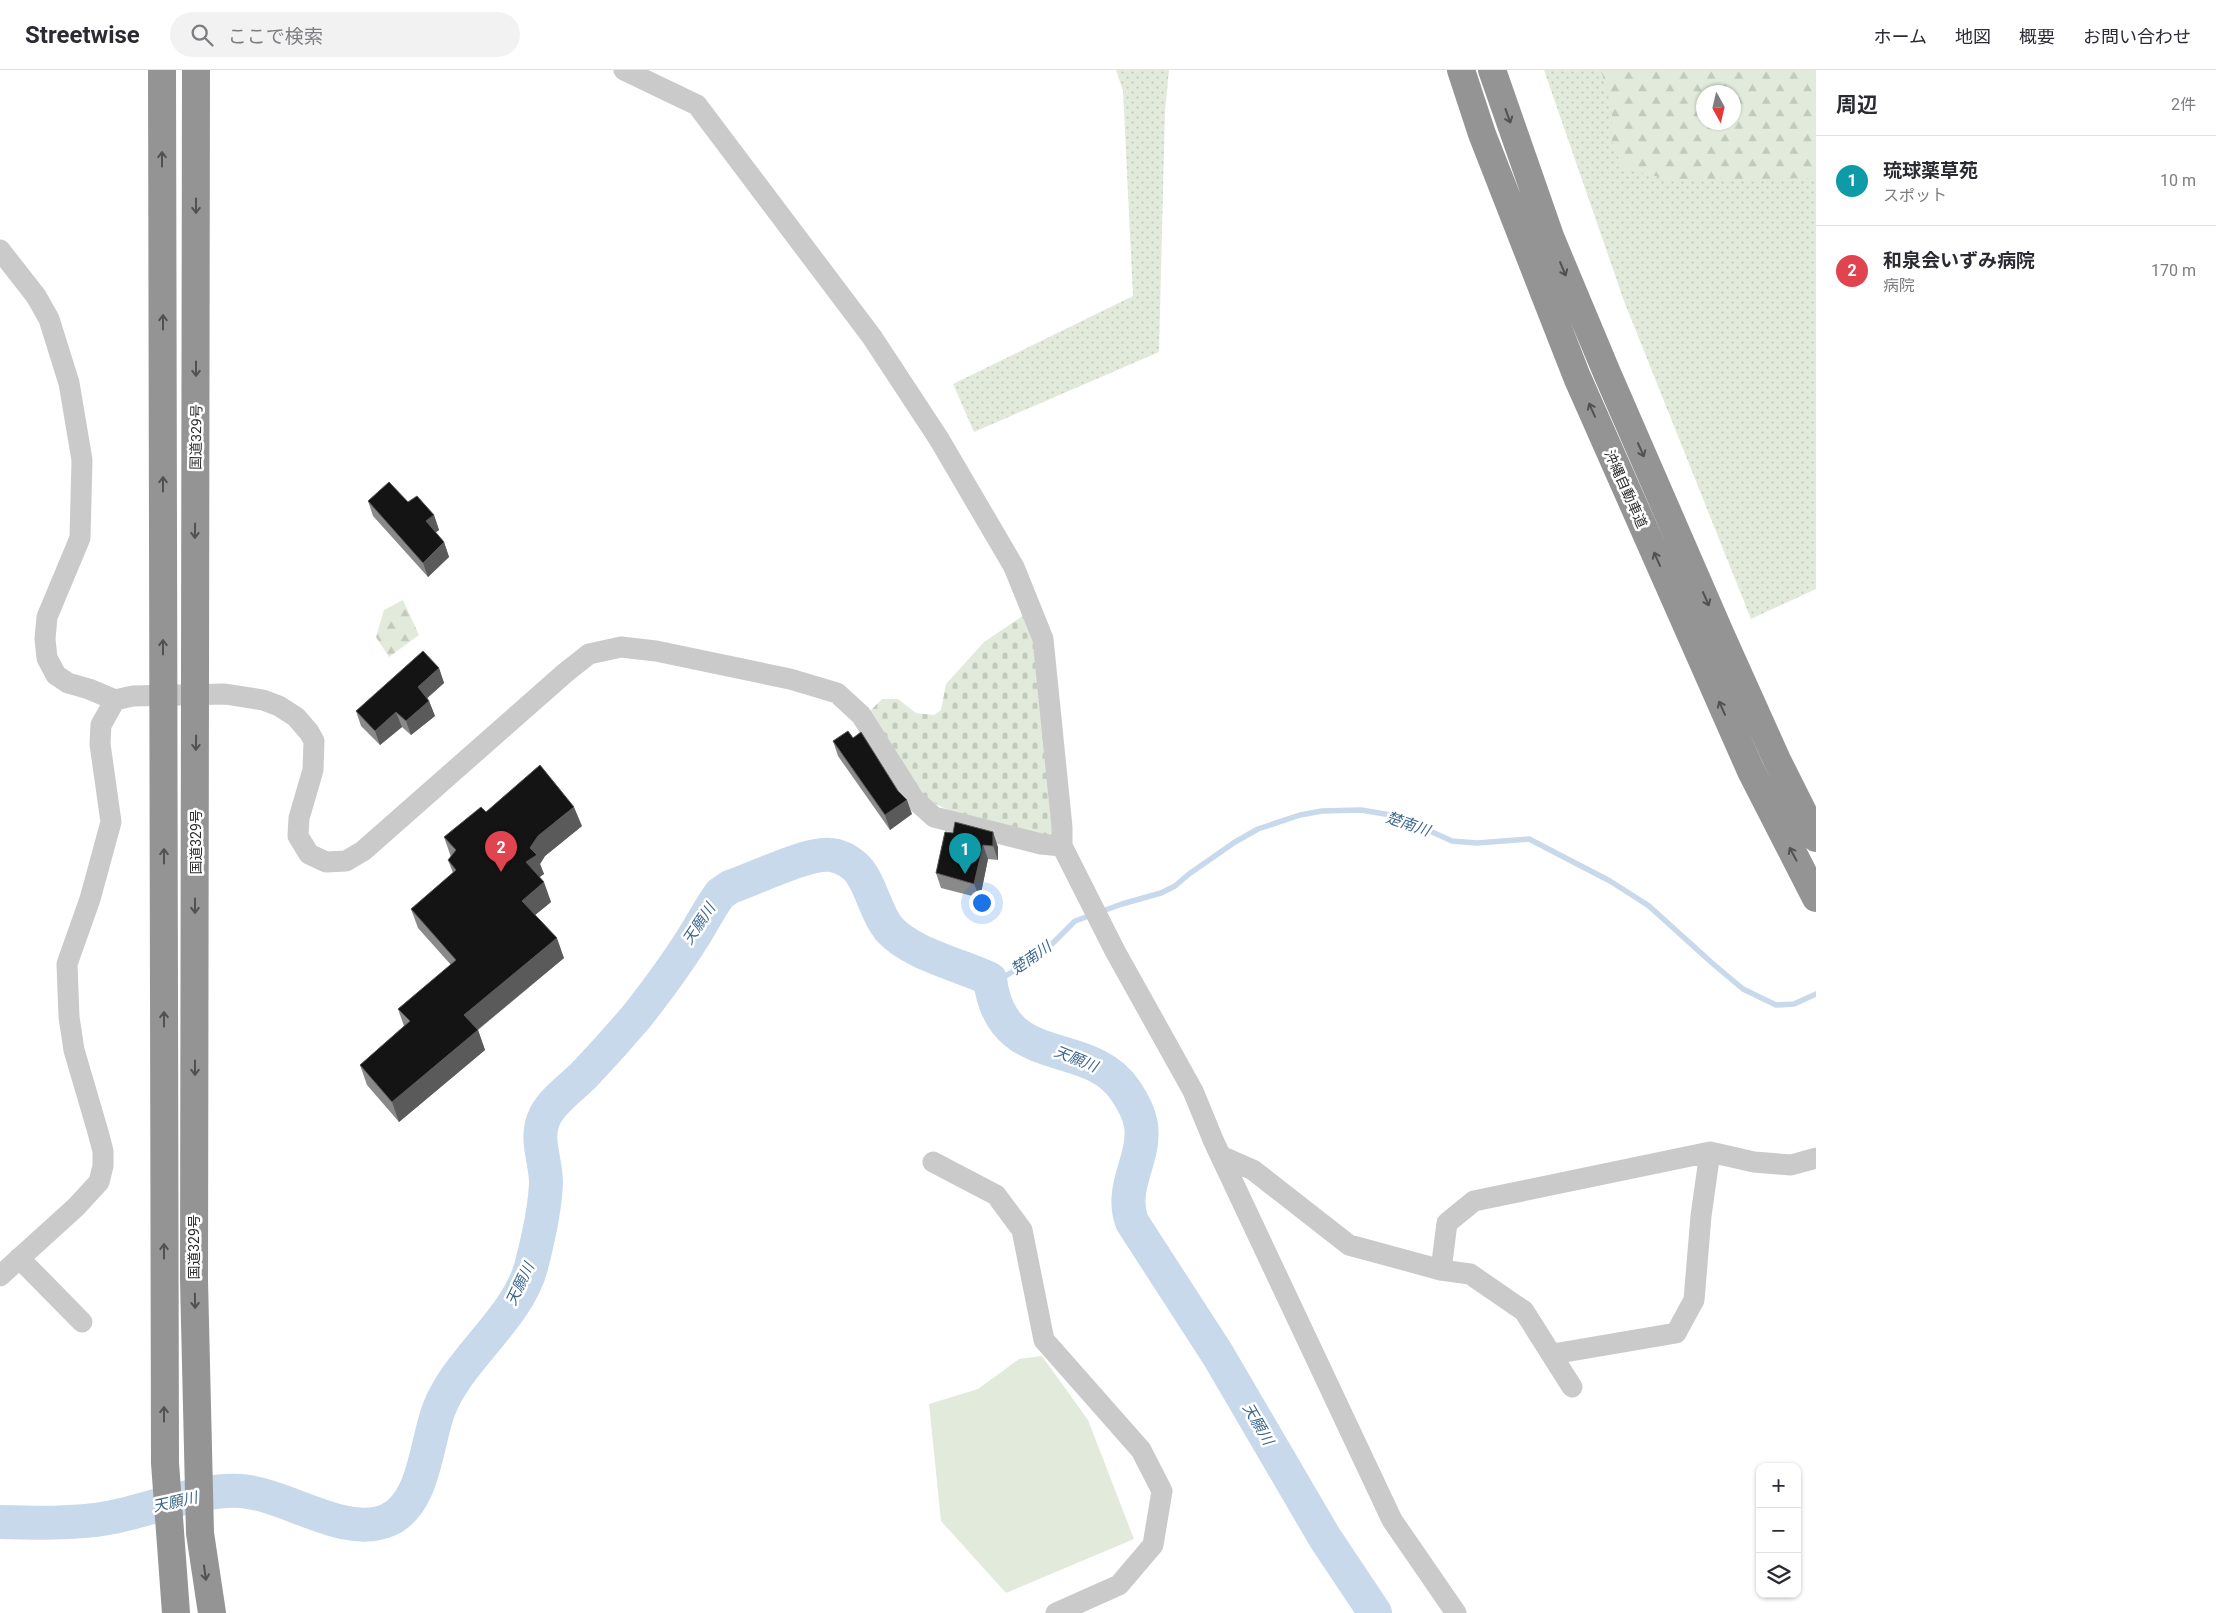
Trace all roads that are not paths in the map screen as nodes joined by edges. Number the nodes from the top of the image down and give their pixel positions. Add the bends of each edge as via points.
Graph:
1 (162, 70) edge
2 (196, 70) edge
3 (624, 70) edge
4 (1461, 70) edge
5 (1492, 70) edge
6 (0, 250) edge
7 (197, 694) junction
8 (163, 695) junction
9 (115, 700) junction
10 (1816, 838) edge
11 (1062, 846) junction
12 (1816, 898) edge
13 (1710, 1152) junction
14 (1221, 1156) junction
15 (1816, 1158) edge
16 (933, 1162) dead end
17 (19, 1258) junction
18 (1441, 1270) junction
19 (0, 1276) edge
20 (82, 1322) dead end
21 (1553, 1354) junction
22 (1572, 1387) dead end
23 (176, 1613) edge
24 (212, 1613) edge
25 (1056, 1613) edge
26 (1456, 1613) edge

8 -> 1 highway
2 -> 7 highway, 国道329号 via 194,558
3 - 11 street via 697,105 872,337 939,439 1014,567 1043,639
12 -> 4 highway, 沖縄自動車道 via 1750,771 1578,377 1482,134
5 -> 10 highway, 沖縄自動車道 via 1551,239 1607,374 1728,651
6 - 9 street via 36,296 49,319 69,382 82,460 80,538 47,618 47,658 56,675 68,684
7 - 8 street
7 - 11 street via 225,694 263,700 296,717 310,732 314,741 313,770 299,818 298,836 309,854 326,862 346,861 363,851 565,673 590,654 621,647 656,651 790,679 838,693 861,715 914,799 934,817 1041,844
7 -> 24 highway, 国道329号 via 194,1240 197,1456 200,1533
8 - 9 street
23 -> 8 highway via 165,1462
9 - 17 street via 101,725 100,744 111,822 90,899 67,964 74,1050 103,1151 103,1166 99,1182
11 - 14 street via 1114,951 1193,1091
13 - 15 street via 1754,1162 1791,1165
13 - 18 street via 1474,1202 1447,1223
13 - 21 street via 1694,1300 1676,1333
14 - 18 street via 1253,1170 1349,1245
14 - 26 street via 1392,1520
16 - 25 street via 996,1195 1022,1230 1044,1340 1142,1450 1162,1491 1153,1545 1119,1585
17 - 19 street
17 - 20 street
18 - 21 street via 1470,1274 1524,1310
21 - 22 street

